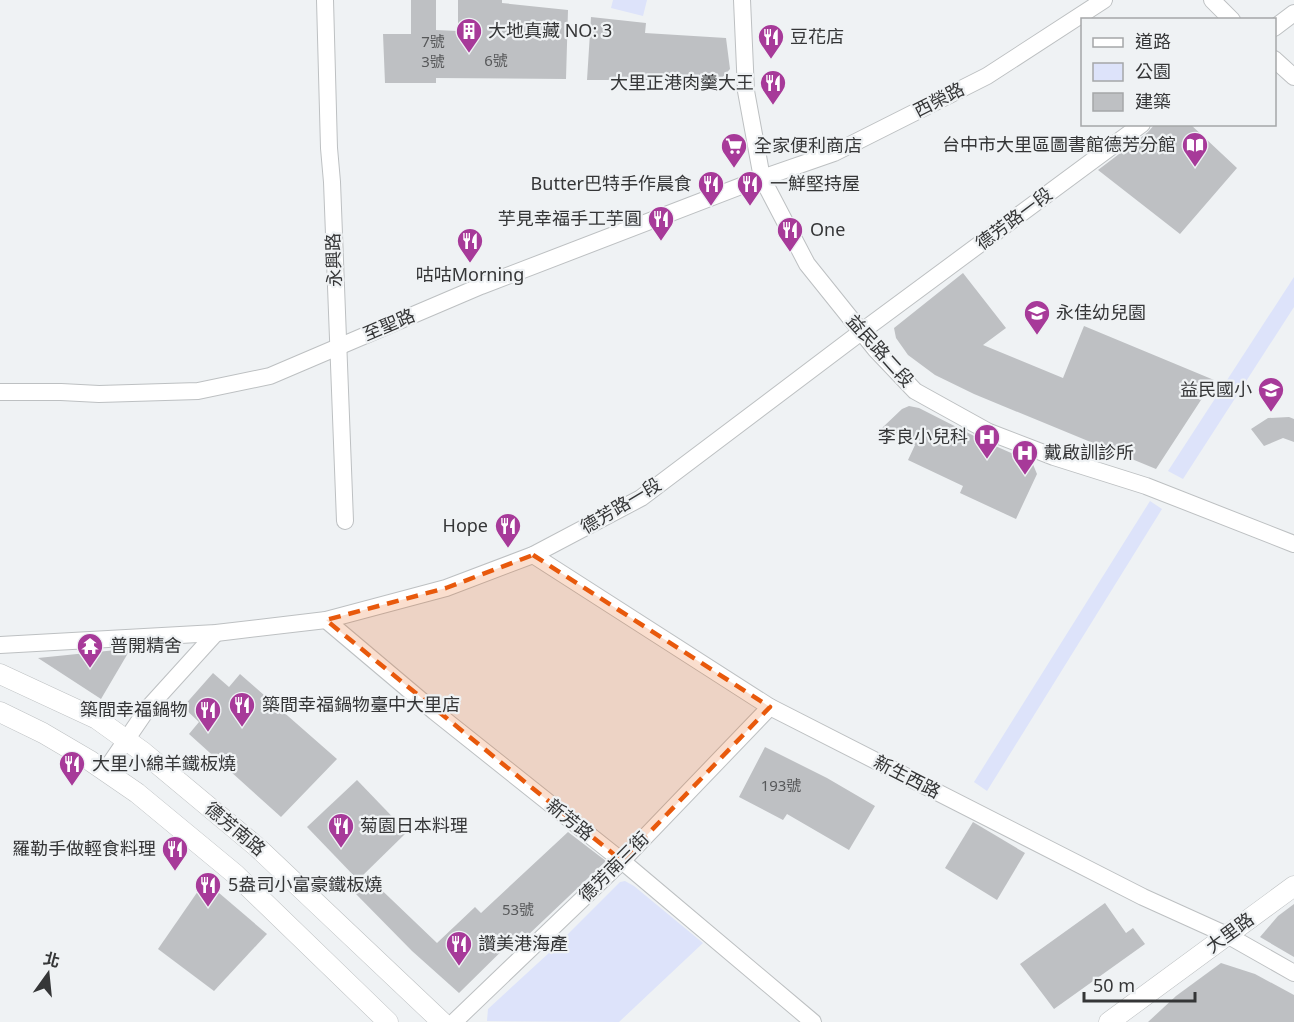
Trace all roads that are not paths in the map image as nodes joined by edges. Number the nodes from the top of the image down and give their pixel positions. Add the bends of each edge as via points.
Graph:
1 (325, 0) edge
2 (742, 0) edge
3 (1104, 0) edge
4 (1212, 0) edge
5 (1294, 13) edge
6 (1230, 18) edge
7 (1276, 27) edge
8 (1276, 60) edge
9 (1294, 77) edge
10 (1139, 126) edge
11 (762, 178) junction
12 (861, 332) junction
13 (337, 347) junction
14 (0, 392) edge
15 (345, 521) dead end
16 (1294, 544) edge
17 (533, 555) junction
18 (326, 620) junction
19 (216, 633) junction
20 (0, 645) edge
21 (0, 674) edge
22 (770, 707) junction
23 (0, 712) edge
24 (126, 740) junction
25 (105, 771) junction
26 (622, 861) junction
27 (1294, 886) edge
28 (1227, 935) junction
29 (1294, 973) edge
30 (388, 1022) edge
31 (442, 1022) edge
32 (454, 1022) edge
33 (813, 1022) edge
34 (1109, 1022) edge

1 - 13 street, 永興路
2 - 11 street, 益民路二段 via 746,91
3 - 11 street, 西榮路 via 987,76 834,153
4 - 6 street
5 - 7 street
8 - 9 street
10 - 12 street, 德芳路一段
11 - 12 street, 益民路二段 via 807,264
11 - 13 street, 至聖路 via 481,285
12 - 16 street, 益民路二段 via 915,391 974,425
12 - 17 street, 德芳路一段 via 641,498
13 - 14 street, 至聖路 via 270,376 198,391
13 - 15 street, 永興路
17 - 18 street, 德芳路一段 via 446,588
17 - 22 street, 新生西路
18 - 19 street, 德芳路一段
18 - 26 street, 新芳路
19 - 20 street, 德芳路一段
19 - 24 street via 148,708
21 - 24 street, 德芳南路 via 97,719
22 - 26 street, 德芳南三街
22 - 28 street, 新生西路 via 1143,897
23 - 25 street, 德芳南路
24 - 25 street
24 - 31 street, 德芳南路 via 257,847
25 - 30 street, 德芳南路 via 235,874
26 - 32 street, 德芳南三街
26 - 33 street, 新芳路
27 - 28 street, 大里路
28 - 29 street, 新生西路
28 - 34 street, 大里路

